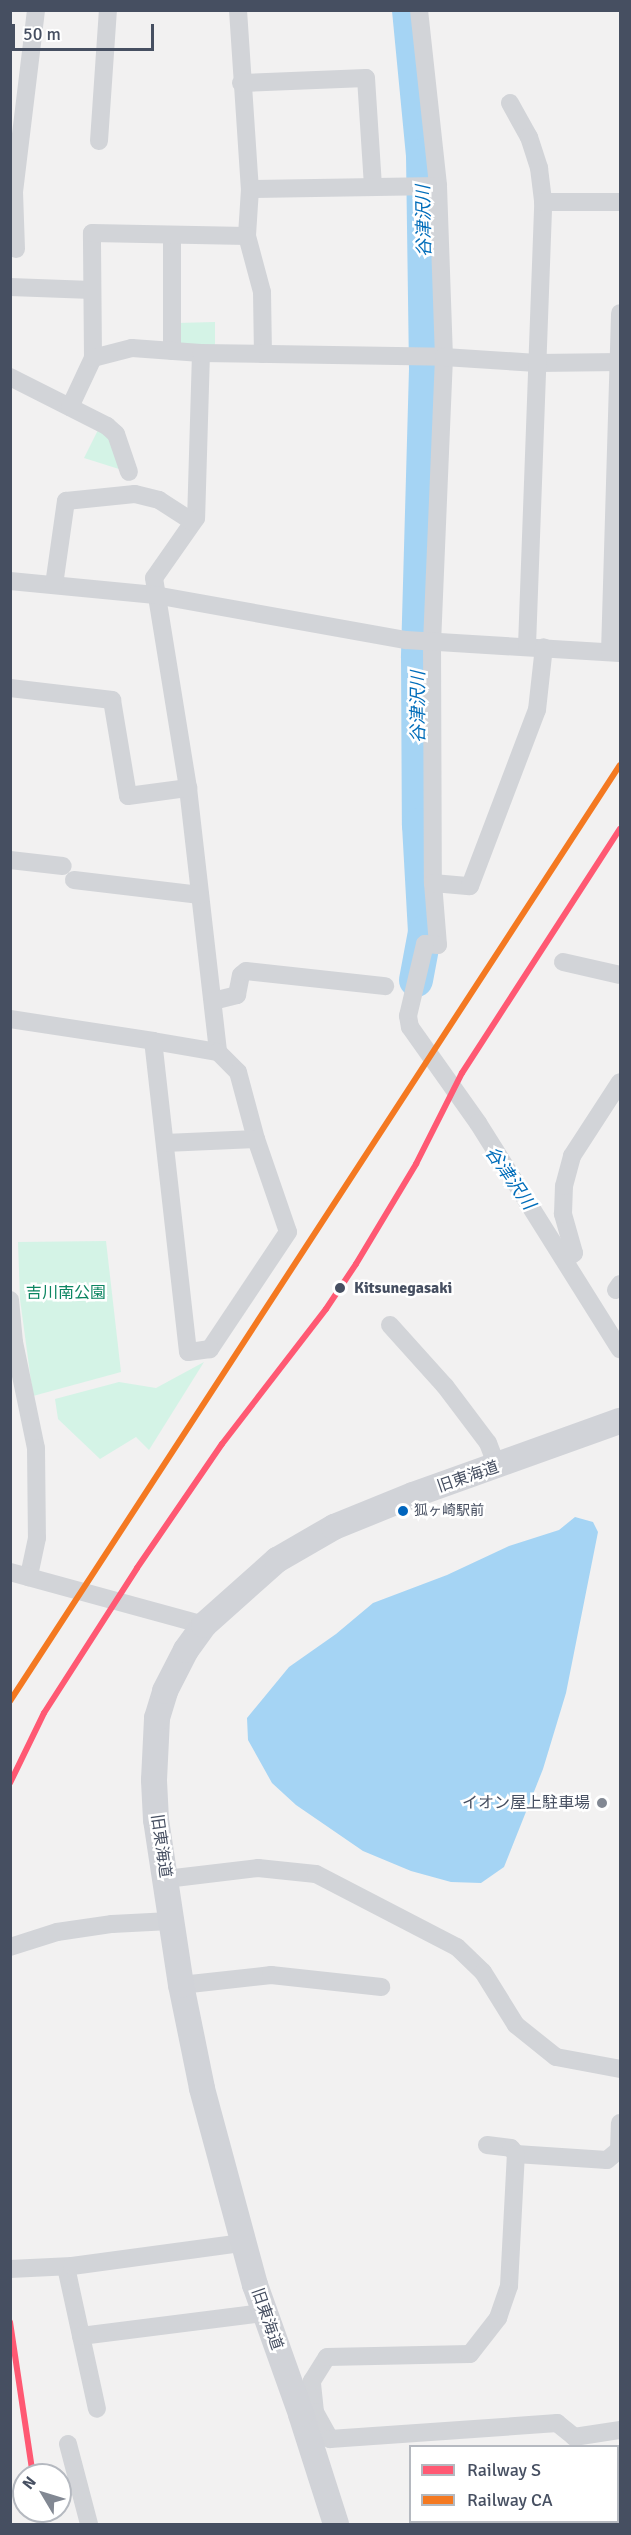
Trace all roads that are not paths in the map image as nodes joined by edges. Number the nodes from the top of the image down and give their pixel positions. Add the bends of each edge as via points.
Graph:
1 (36, 10) edge
2 (108, 10) edge
3 (238, 10) edge
4 (419, 10) edge
5 (241, 83) junction
6 (510, 103) dead end
7 (99, 141) dead end
8 (438, 186) junction
9 (372, 187) junction
10 (250, 189) junction
11 (543, 202) junction
12 (621, 202) edge
13 (172, 235) junction
14 (247, 236) junction
15 (16, 249) dead end
16 (10, 287) edge
17 (92, 290) junction
18 (621, 313) edge
19 (172, 351) junction
20 (201, 353) junction
21 (263, 354) junction
22 (93, 357) junction
23 (444, 357) junction
24 (619, 362) edge
25 (537, 363) junction
26 (10, 377) edge
27 (70, 407) junction
28 (129, 472) dead end
29 (193, 522) junction
30 (10, 581) edge
31 (54, 585) junction
32 (155, 594) junction
33 (432, 641) junction
34 (535, 647) junction
35 (615, 652) edge
36 (10, 688) edge
37 (188, 788) junction
38 (10, 860) edge
39 (433, 883) junction
40 (200, 895) junction
41 (563, 962) dead end
42 (621, 975) edge
43 (385, 986) dead end
44 (213, 1001) junction
45 (10, 1019) edge
46 (153, 1041) junction
47 (218, 1052) junction
48 (621, 1082) edge
49 (256, 1139) junction
50 (165, 1143) junction
51 (566, 1259) junction
52 (10, 1300) edge
53 (390, 1325) dead end
54 (621, 1349) edge
55 (19, 1407) edge
56 (621, 1421) edge
57 (497, 1467) junction
58 (10, 1572) edge
59 (29, 1577) junction
60 (204, 1625) junction
61 (166, 1879) junction
62 (170, 1921) junction
63 (10, 1947) edge
64 (181, 1985) junction
65 (381, 1988) dead end
66 (621, 2069) edge
67 (621, 2123) edge
68 (487, 2145) dead end
69 (516, 2154) junction
70 (242, 2243) junction
71 (66, 2267) junction
72 (10, 2269) edge
73 (264, 2313) junction
74 (81, 2336) junction
75 (97, 2409) dead end
76 (308, 2413) junction
77 (621, 2430) edge
78 (68, 2444) dead end
79 (89, 2524) edge
80 (336, 2524) edge

1 - 15 street via 14,192
2 - 7 street
3 - 5 street
4 - 8 street
5 - 9 street via 366,78
5 - 10 street
6 - 11 street via 529,137 539,168
8 - 9 street
8 - 23 street
9 - 10 street
10 - 14 street
11 - 12 street
11 - 25 street
13 - 14 street
13 - 17 street via 92,233
13 - 19 street
14 - 21 street via 262,292
16 - 17 street
17 - 22 street
18 - 24 street
19 - 20 street
19 - 22 street via 132,348
20 - 21 street
20 - 29 street
21 - 23 street
22 - 27 street
23 - 25 street
23 - 33 street
24 - 25 street
24 - 35 street
25 - 34 street
26 - 27 street
27 - 28 street via 116,434
29 - 31 street via 159,500 135,494 66,501
29 - 32 street via 154,578
30 - 31 street
31 - 32 street
32 - 33 street via 406,640
32 - 37 street
33 - 34 street
33 - 39 street
34 - 35 street
34 - 39 street via 537,710 470,886
36 - 37 street via 112,700 128,796
37 - 40 street
38 - 40 street
39 - 51 street via 438,945 425,944 408,1016 410,1027
40 - 44 street
41 - 42 street
43 - 44 street via 246,970 241,975 237,995
44 - 47 street
45 - 46 street
46 - 47 street
46 - 50 street
47 - 49 street via 238,1072
48 - 51 street via 572,1156 564,1186 563,1214 574,1253
49 - 50 street
49 - 50 street via 288,1232 210,1349 188,1352
51 - 54 street
52 - 55 street
53 - 57 street via 481,1433
55 - 59 street via 36,1448 37,1538
56 - 57 street, 旧東海道
57 - 60 street, 旧東海道 via 334,1527 277,1560
58 - 59 street
59 - 60 street
60 - 61 street, 旧東海道 via 165,1691 157,1718 156,1821
61 - 62 street, 旧東海道
61 - 66 street via 258,1868 316,1874 457,1947 483,1972 516,2025 556,2057
62 - 63 street via 57,1932
62 - 64 street, 旧東海道
64 - 65 street via 271,1976
64 - 70 street, 旧東海道 via 202,2088
67 - 69 street via 619,2150 607,2160
68 - 69 street via 511,2148
69 - 76 street via 509,2286 498,2318 470,2354 327,2357 312,2381
70 - 71 street
70 - 73 street, 旧東海道
71 - 72 street
71 - 74 street
73 - 74 street
73 - 76 street, 旧東海道
74 - 75 street
76 - 77 street via 330,2439 557,2423 574,2437
76 - 80 street, 旧東海道
78 - 79 street

